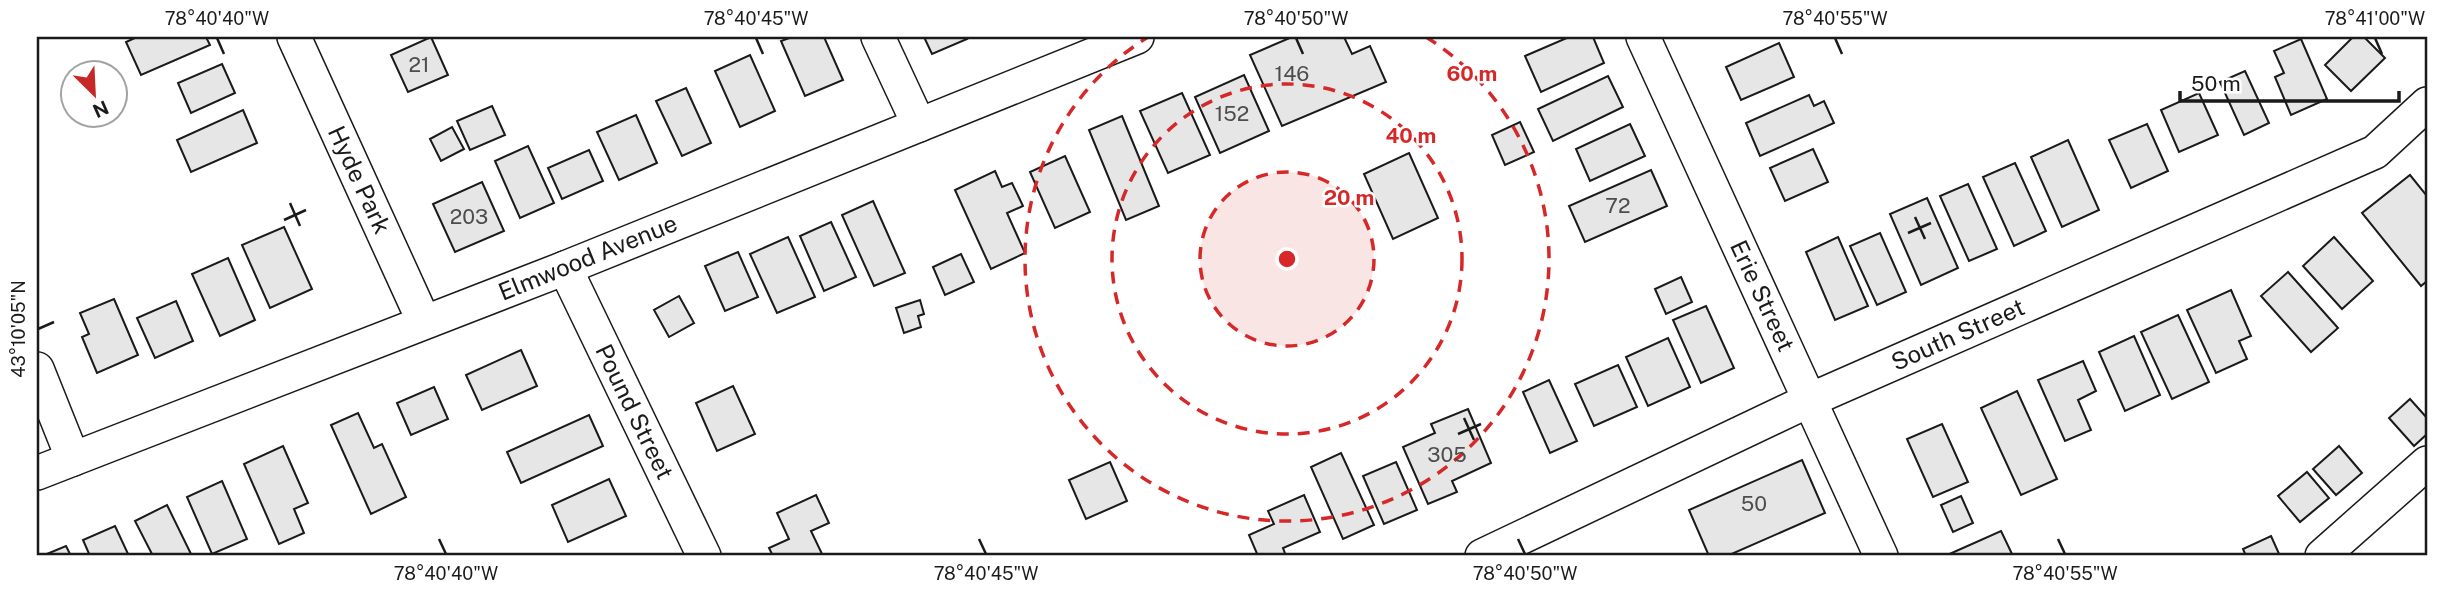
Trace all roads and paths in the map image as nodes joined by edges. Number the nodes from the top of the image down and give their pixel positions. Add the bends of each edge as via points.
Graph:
1 (294, 37) edge
2 (878, 37) edge
3 (1137, 37) edge
4 (1643, 37) edge
5 (2427, 104) edge
6 (919, 125) junction
7 (565, 268) junction
8 (424, 322) junction
9 (37, 369) edge
10 (1810, 400) junction
11 (73, 459) junction
12 (2427, 463) edge
13 (37, 473) edge
14 (704, 556) edge
15 (1482, 556) edge
16 (1881, 556) edge
17 (2322, 556) edge

1 - 8 street, Hyde Park
2 - 6 street
3 - 6 street, Elmwood Avenue
4 - 10 street, Erie Street
5 - 10 street, South Street via 2375,152
6 - 7 street, Elmwood Avenue
7 - 8 street, Elmwood Avenue
7 - 14 street, Pound Street
8 - 11 street, Elmwood Avenue
9 - 11 street
10 - 15 street, South Street
10 - 16 street, Erie Street
11 - 13 street, Elmwood Avenue
12 - 17 street

